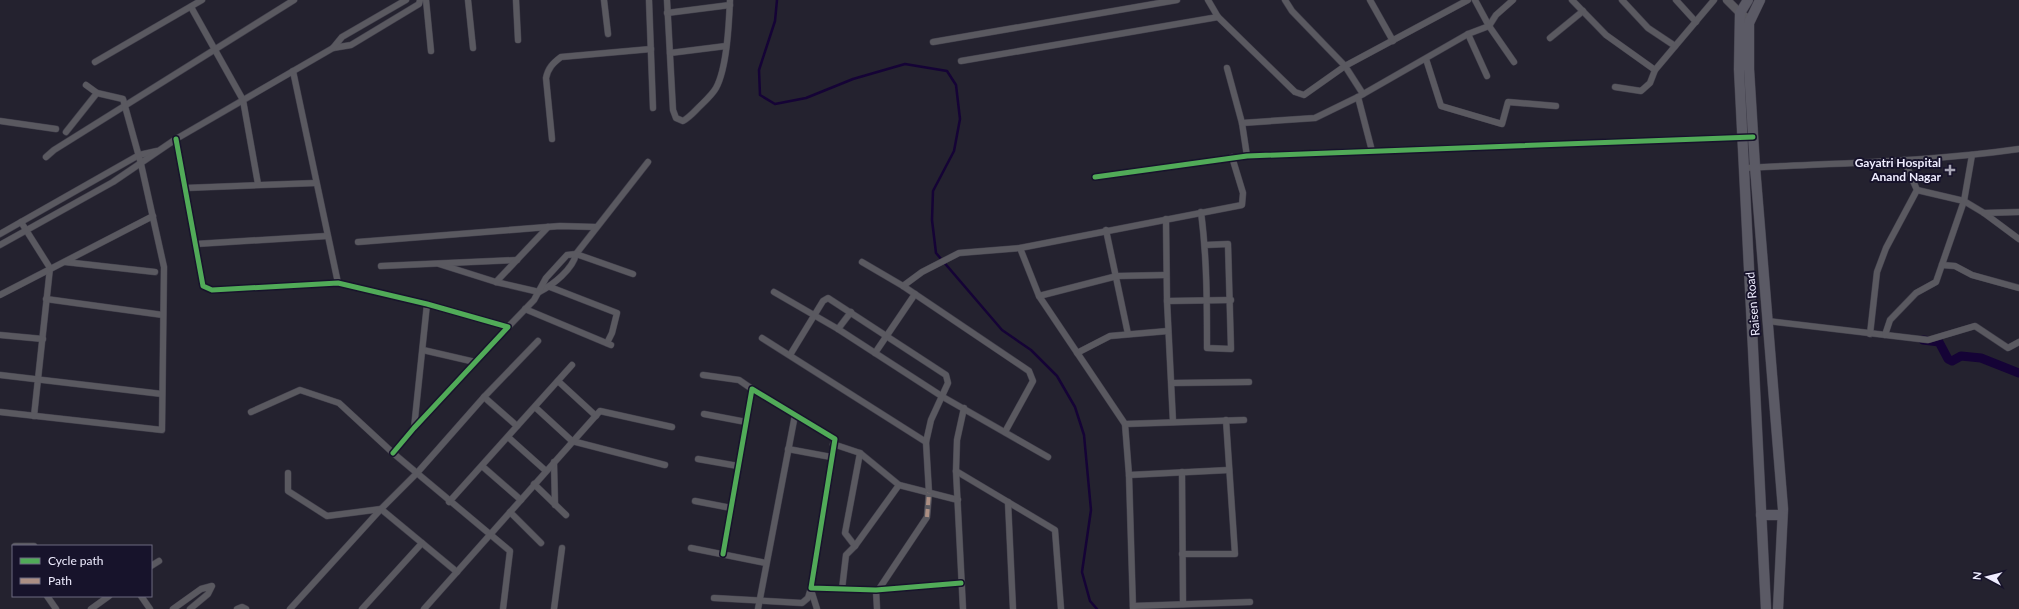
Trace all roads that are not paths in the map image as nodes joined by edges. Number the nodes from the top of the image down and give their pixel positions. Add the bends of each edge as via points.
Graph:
1 (202, 0) edge
2 (294, 0) edge
3 (406, 0) edge
4 (420, 0) edge
5 (426, 0) edge
6 (468, 0) edge
7 (516, 0) edge
8 (604, 0) edge
9 (649, 0) edge
10 (666, 0) edge
11 (1177, 0) edge
12 (1208, 0) edge
13 (1285, 0) edge
14 (1370, 0) edge
15 (1468, 0) edge
16 (1475, 0) edge
17 (1513, 0) edge
18 (1572, 0) edge
19 (1622, 0) edge
20 (1676, 0) edge
21 (1714, 0) edge
22 (1727, 0) edge
23 (1748, 0) edge
24 (1760, 0) edge
25 (730, 2) edge
26 (191, 6) junction
27 (1583, 11) junction
28 (668, 13) junction
29 (1740, 14) junction
30 (378, 15) junction
31 (1218, 17) junction
32 (1750, 20) junction
33 (1696, 22) junction
34 (383, 26) junction
35 (1489, 26) junction
36 (608, 34) dead end
37 (1468, 34) junction
38 (1550, 38) dead end
39 (518, 40) dead end
40 (1393, 41) junction
41 (933, 42) dead end
42 (726, 46) junction
43 (1675, 46) junction
44 (215, 48) junction
45 (333, 48) junction
46 (473, 48) dead end
47 (651, 49) junction
48 (431, 51) dead end
49 (670, 53) junction
50 (1426, 59) junction
51 (961, 61) dead end
52 (95, 62) dead end
53 (1514, 62) dead end
54 (1345, 66) junction
55 (1227, 68) dead end
56 (1655, 70) junction
57 (293, 71) junction
58 (1487, 76) dead end
59 (86, 85) dead end
60 (1615, 87) dead end
61 (97, 93) junction
62 (1360, 96) junction
63 (243, 100) junction
64 (1556, 106) dead end
65 (125, 107) junction
66 (653, 108) dead end
67 (0, 121) edge
68 (1242, 123) junction
69 (56, 129) dead end
70 (66, 132) dead end
71 (1753, 137) junction
72 (1742, 138) junction
73 (176, 139) junction
74 (552, 139) dead end
75 (2019, 148) edge
76 (158, 150) junction
77 (1372, 152) junction
78 (139, 155) junction
79 (1972, 155) junction
80 (1247, 156) junction
81 (46, 157) dead end
82 (1232, 157) junction
83 (1904, 160) junction
84 (648, 162) dead end
85 (141, 164) junction
86 (1755, 167) junction
87 (1743, 168) junction
88 (1095, 177) dead end
89 (316, 183) junction
90 (258, 184) junction
91 (185, 188) junction
92 (1917, 190) junction
93 (1964, 201) junction
94 (1201, 212) junction
95 (2019, 212) edge
96 (1984, 213) junction
97 (153, 216) junction
98 (1166, 219) junction
99 (21, 222) junction
100 (548, 227) junction
101 (596, 227) junction
102 (26, 230) junction
103 (1106, 230) junction
104 (0, 234) edge
105 (327, 236) junction
106 (2019, 240) edge
107 (358, 242) dead end
108 (196, 244) junction
109 (0, 245) edge
110 (1205, 245) junction
111 (1020, 248) junction
112 (576, 254) junction
113 (516, 260) junction
114 (65, 262) junction
115 (862, 262) dead end
116 (439, 264) junction
117 (1942, 265) junction
118 (381, 266) dead end
119 (50, 268) junction
120 (155, 272) dead end
121 (633, 274) dead end
122 (1166, 275) junction
123 (1117, 276) junction
124 (496, 282) junction
125 (338, 283) junction
126 (903, 286) junction
127 (550, 287) junction
128 (2019, 288) edge
129 (539, 292) junction
130 (774, 292) dead end
131 (915, 294) junction
132 (0, 296) edge
133 (1039, 296) junction
134 (46, 299) junction
135 (1231, 300) junction
136 (1166, 301) junction
137 (1208, 302) junction
138 (427, 304) junction
139 (525, 309) junction
140 (851, 312) junction
141 (163, 315) junction
142 (815, 315) junction
143 (1768, 321) junction
144 (508, 327) junction
145 (838, 329) junction
146 (1168, 331) junction
147 (1128, 334) junction
148 (1870, 334) junction
149 (0, 335) edge
150 (1885, 335) junction
151 (887, 336) junction
152 (762, 338) dead end
153 (43, 339) junction
154 (538, 341) dead end
155 (2019, 342) edge
156 (423, 350) junction
157 (875, 353) junction
158 (1077, 353) junction
159 (790, 355) junction
160 (475, 362) junction
161 (572, 366) dead end
162 (0, 375) edge
163 (703, 375) dead end
164 (38, 379) junction
165 (558, 381) junction
166 (1249, 382) dead end
167 (1172, 383) junction
168 (752, 389) junction
169 (162, 394) junction
170 (484, 397) junction
171 (943, 397) junction
172 (535, 407) junction
173 (964, 408) junction
174 (0, 412) edge
175 (251, 412) dead end
176 (704, 414) dead end
177 (795, 414) junction
178 (34, 416) junction
179 (596, 416) junction
180 (1226, 420) junction
181 (1244, 420) dead end
182 (746, 422) junction
183 (1173, 422) junction
184 (1125, 424) junction
185 (517, 426) junction
186 (672, 427) dead end
187 (414, 428) junction
188 (1005, 432) junction
189 (508, 438) junction
190 (572, 441) junction
191 (926, 442) junction
192 (833, 444) junction
193 (788, 449) junction
194 (393, 453) junction
195 (860, 453) junction
196 (831, 457) junction
197 (1048, 457) dead end
198 (698, 458) dead end
199 (554, 462) junction
200 (665, 465) dead end
201 (482, 466) junction
202 (738, 466) junction
203 (1230, 470) junction
204 (546, 471) junction
205 (956, 471) junction
206 (1182, 472) junction
207 (288, 473) dead end
208 (417, 473) junction
209 (1129, 475) junction
210 (534, 484) junction
211 (899, 485) junction
212 (929, 493) junction
213 (521, 500) junction
214 (958, 500) junction
215 (695, 501) dead end
216 (449, 502) junction
217 (1008, 502) junction
218 (555, 505) junction
219 (731, 508) junction
220 (381, 509) junction
221 (510, 512) junction
222 (566, 515) dead end
223 (1761, 515) junction
224 (1782, 515) junction
225 (490, 535) junction
226 (422, 543) junction
227 (541, 543) dead end
228 (855, 546) junction
229 (562, 548) dead end
230 (691, 548) dead end
231 (723, 554) junction
232 (1182, 554) junction
233 (159, 560) dead end
234 (766, 563) junction
235 (152, 565) edge
236 (457, 572) junction
237 (961, 583) junction
238 (811, 588) junction
239 (823, 588) junction
240 (842, 589) junction
241 (877, 589) junction
242 (813, 596) junction
243 (48, 597) edge
244 (108, 597) edge
245 (142, 597) edge
246 (714, 598) dead end
247 (760, 600) junction
248 (1250, 602) dead end
249 (1183, 604) junction
250 (1133, 607) edge
251 (56, 609) edge
252 (91, 609) edge
253 (150, 609) edge
254 (173, 609) edge
255 (190, 609) edge
256 (237, 609) edge
257 (246, 609) edge
258 (290, 609) edge
259 (362, 609) edge
260 (424, 609) edge
261 (502, 609) edge
262 (554, 609) edge
263 (758, 609) edge
264 (817, 609) edge
265 (877, 609) edge
266 (963, 609) edge
267 (1013, 609) edge
268 (1061, 609) edge
269 (1766, 609) edge
270 (1778, 609) edge

1 - 26 street
2 - 44 street
3 - 30 street
4 - 34 street via 419,4
5 - 48 street
6 - 46 street
7 - 39 street
8 - 36 street
9 - 47 street
10 - 28 street
11 - 41 street
12 - 31 street
13 - 54 street via 1292,11
14 - 40 street
15 - 40 street
16 - 35 street
17 - 35 street via 1496,15
18 - 27 street
19 - 43 street via 1648,28
20 - 33 street
21 - 33 street
22 - 29 street
23 - 29 main road, Raisen Road
24 - 32 main road, Raisen Road
25 - 28 street
25 - 42 street
26 - 44 street
26 - 52 street
27 - 38 street
27 - 56 street via 1606,35
28 - 49 street
29 - 32 street
29 - 72 main road, Raisen Road
30 - 34 street
30 - 45 street via 342,37
31 - 51 street
31 - 54 street via 1295,92 1304,95
32 - 71 main road, Raisen Road via 1749,69
33 - 43 street
34 - 45 street via 351,45
35 - 37 street
35 - 53 street
37 - 50 street
37 - 58 street
40 - 54 street
42 - 49 street
42 - 49 street via 720,80 715,90 683,121 676,118 673,110
43 - 56 street
44 - 63 street
44 - 65 street
45 - 57 street
47 - 66 street
47 - 74 street via 562,57 554,62 546,78
50 - 62 street
50 - 64 street via 1441,106 1502,124 1508,102
54 - 62 street
55 - 68 street
56 - 60 street via 1650,83 1641,91
57 - 63 street
57 - 89 street
59 - 61 street
61 - 65 street via 124,100
61 - 70 street
62 - 68 street via 1315,118
62 - 77 street
63 - 73 street
63 - 90 street
65 - 78 street
65 - 81 street
67 - 69 street
68 - 80 street
71 - 72 street
71 - 86 main road, Raisen Road
72 - 77 street
72 - 87 main road, Raisen Road
73 - 76 street
73 - 91 street
75 - 79 street
76 - 78 street
76 - 85 street
77 - 80 street
78 - 85 street
78 - 99 street
79 - 83 street
79 - 93 street
80 - 82 street
82 - 88 street
82 - 94 street via 1243,193 1242,205
83 - 86 street
83 - 92 street
84 - 101 street
85 - 97 street
85 - 102 street
86 - 87 street
86 - 143 main road, Raisen Road
87 - 223 main road, Raisen Road
89 - 90 street
89 - 105 street
90 - 91 street
91 - 108 street
92 - 93 street
92 - 148 street via 1886,248 1877,272
93 - 96 street
93 - 117 street
94 - 98 street
94 - 110 street
95 - 96 street
96 - 106 street
97 - 114 street
97 - 141 street via 164,267
98 - 103 street
98 - 122 street
99 - 102 street
99 - 104 street
100 - 101 street
100 - 107 street
100 - 113 street
101 - 112 street
102 - 109 street
102 - 119 street
103 - 111 street
103 - 123 street
105 - 108 street
105 - 125 street
108 - 125 street via 203,286 212,290
110 - 135 street via 1228,244
110 - 137 street
111 - 126 street via 959,253 922,272
111 - 133 street
112 - 121 street
112 - 127 street via 575,261
112 - 129 street via 567,255 546,278
113 - 116 street
113 - 124 street
114 - 119 street
114 - 120 street
115 - 126 street
116 - 118 street
116 - 124 street
117 - 128 street via 1955,266 1972,275
117 - 150 street via 1936,282 1916,293 1890,320
119 - 132 street
119 - 134 street
122 - 123 street
122 - 136 street
123 - 133 street
123 - 147 street
124 - 129 street
125 - 138 street
126 - 131 street
127 - 129 street
127 - 139 street via 617,312 609,344
129 - 139 street
130 - 142 street
131 - 151 street
131 - 188 street via 1029,371 1033,381
133 - 158 street
134 - 141 street
134 - 153 street
135 - 137 street
135 - 137 street via 1231,349 1207,348
136 - 137 street
136 - 146 street
138 - 144 street
138 - 156 street
139 - 144 street
140 - 142 street via 828,298 823,301
140 - 145 street
140 - 151 street
141 - 169 street
142 - 145 street
142 - 159 street
143 - 148 street
143 - 224 main road, Raisen Road
144 - 160 street
145 - 157 street
146 - 147 street
146 - 167 street
147 - 158 street via 1110,336
148 - 150 street
149 - 153 street
150 - 155 street via 1928,340 1975,326 2008,348
151 - 157 street
151 - 171 street via 946,375 948,383
152 - 159 street
153 - 164 street
154 - 170 street
156 - 160 street
156 - 187 street
157 - 171 street
158 - 184 street
159 - 191 street
160 - 187 street
161 - 165 street
162 - 164 street
163 - 168 street via 739,380
164 - 169 street
164 - 178 street
165 - 172 street
165 - 179 street
166 - 167 street
167 - 183 street
168 - 177 street
168 - 182 street
169 - 178 street via 162,430
170 - 185 street
170 - 208 street
171 - 173 street
171 - 191 street via 931,420
172 - 185 street
172 - 190 street
173 - 188 street
173 - 205 street via 957,440
174 - 178 street
175 - 194 street via 300,390 339,403
176 - 182 street
177 - 192 street via 834,439
177 - 193 street
179 - 186 street via 600,410
179 - 190 street
180 - 181 street
180 - 183 street
180 - 203 street
182 - 202 street
183 - 184 street
184 - 209 street
185 - 189 street
187 - 194 street
188 - 197 street
189 - 201 street
189 - 204 street
190 - 199 street
190 - 200 street
191 - 212 street
192 - 195 street
192 - 196 street
193 - 196 street
193 - 234 street
194 - 208 street
195 - 211 street
195 - 228 street via 845,533
196 - 238 street
198 - 202 street
199 - 204 street
199 - 218 street
201 - 213 street
201 - 216 street
202 - 219 street
203 - 206 street
203 - 232 street via 1234,554
204 - 210 street
205 - 214 street
205 - 217 street
206 - 209 street
206 - 232 street
207 - 220 street via 288,491 328,516
208 - 216 street
208 - 220 street
209 - 250 street
210 - 213 street
210 - 218 street
211 - 212 street
211 - 228 street
212 - 214 street
212 - 241 street via 928,517
213 - 221 street
214 - 237 street
215 - 219 street
216 - 225 street
217 - 267 street
217 - 268 street via 1055,530
218 - 222 street
219 - 231 street
220 - 226 street
220 - 258 street
221 - 225 street
221 - 227 street
223 - 224 main road
223 - 269 main road, Raisen Road
224 - 270 main road, Raisen Road
225 - 236 street
225 - 261 street via 510,551
226 - 236 street
226 - 259 street
228 - 240 street via 846,555
229 - 262 street
230 - 231 street
231 - 234 street
232 - 249 street
233 - 235 street
234 - 247 street
236 - 260 street
237 - 241 street
237 - 266 street
238 - 239 street
238 - 242 street
238 - 247 street via 808,598 802,603
239 - 240 street
239 - 242 street
240 - 241 street
241 - 265 street
242 - 264 street
243 - 251 street
244 - 252 street
245 - 253 street
246 - 247 street
247 - 263 street
248 - 249 street
249 - 250 street
254 - 255 street via 201,589 212,586 210,592
256 - 257 street

